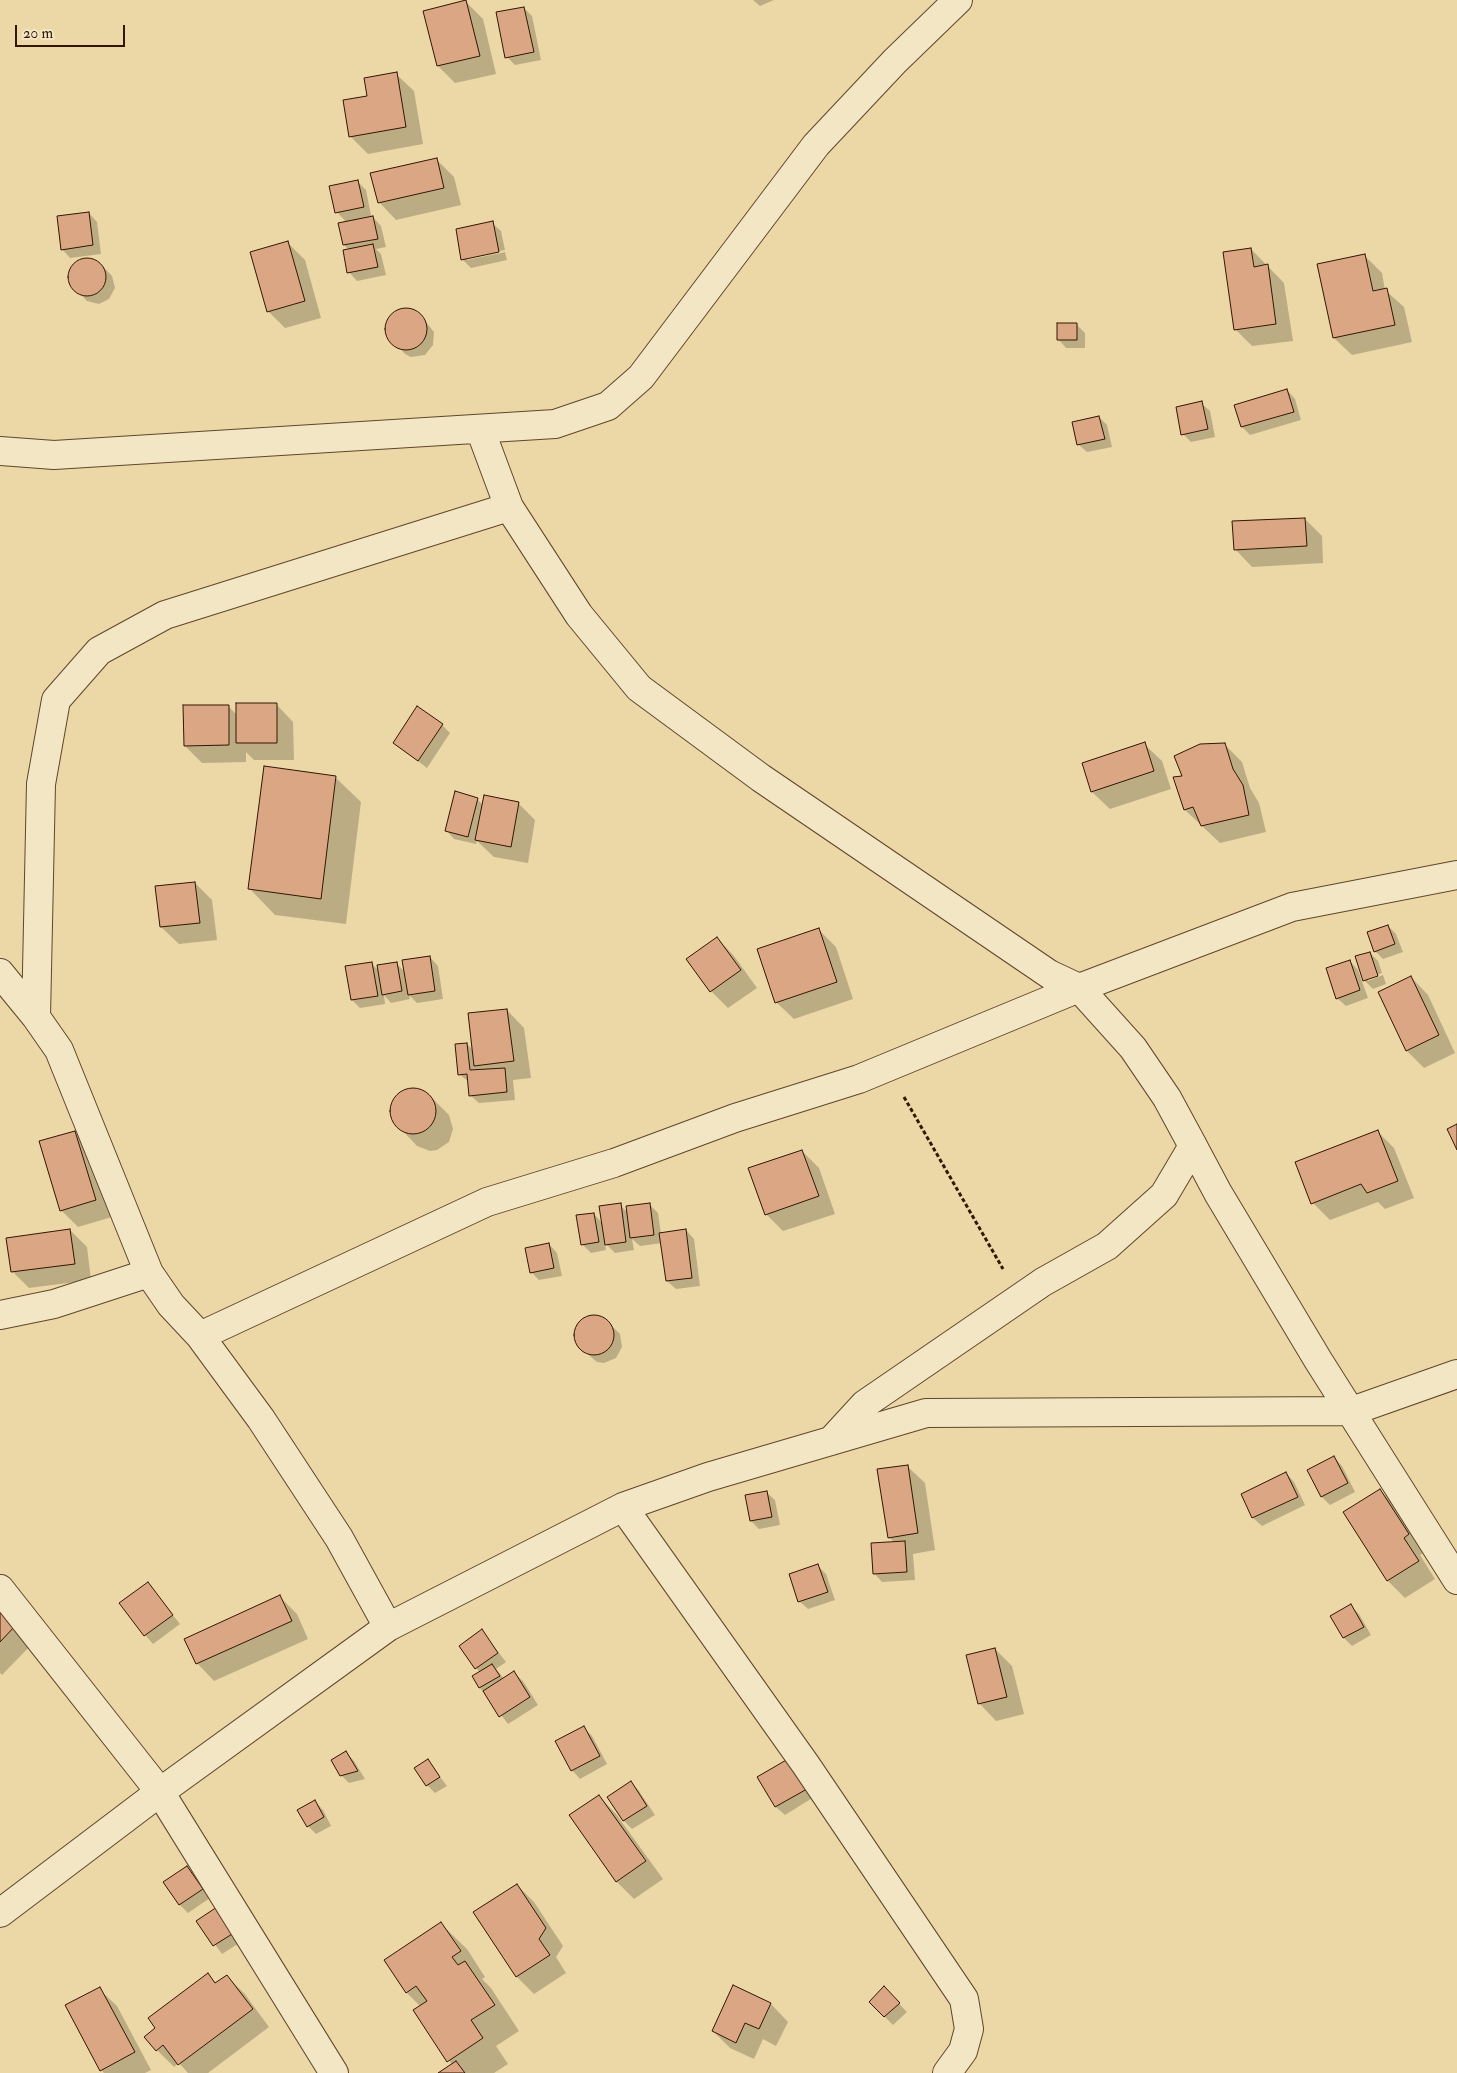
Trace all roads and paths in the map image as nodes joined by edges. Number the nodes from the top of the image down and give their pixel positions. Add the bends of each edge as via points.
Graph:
1 (958, 0) edge
2 (480, 429) junction
3 (0, 451) edge
4 (509, 507) junction
5 (1457, 874) edge
6 (0, 973) edge
7 (1080, 988) junction
8 (36, 1017) junction
9 (888, 1068) junction
10 (1193, 1146) junction
11 (149, 1273) junction
12 (1020, 1297) junction
13 (0, 1315) edge
14 (200, 1336) junction
15 (1457, 1374) edge
16 (1352, 1412) junction
17 (831, 1441) junction
18 (623, 1507) junction
19 (1457, 1580) edge
20 (0, 1589) edge
21 (388, 1627) junction
22 (160, 1792) junction
23 (1, 1911) edge
24 (334, 2073) edge
25 (947, 2073) edge

1 - 2 street via 816,145 641,377 608,406 556,424
2 - 3 street via 54,456
2 - 4 street
4 - 7 street via 579,615 639,688 761,778 1049,974
4 - 8 street via 165,615 99,651 56,700 41,784
5 - 7 street via 1292,907
6 - 8 street
7 - 9 street
7 - 10 street via 1133,1048
8 - 11 street via 59,1050
9 - 12 path
9 - 14 street via 735,1118 614,1163 487,1202
10 - 12 street via 1164,1195 1107,1246
10 - 16 street via 1318,1360
11 - 13 street via 54,1304
11 - 14 street via 171,1306
12 - 17 street via 866,1404
14 - 21 street via 261,1419 334,1530
15 - 16 street
16 - 17 street via 926,1413
16 - 19 street
17 - 18 street via 708,1477
18 - 21 street
18 - 25 street via 806,1765 964,1999 969,2030 963,2051
20 - 22 street
21 - 22 street
22 - 23 street
22 - 24 street

